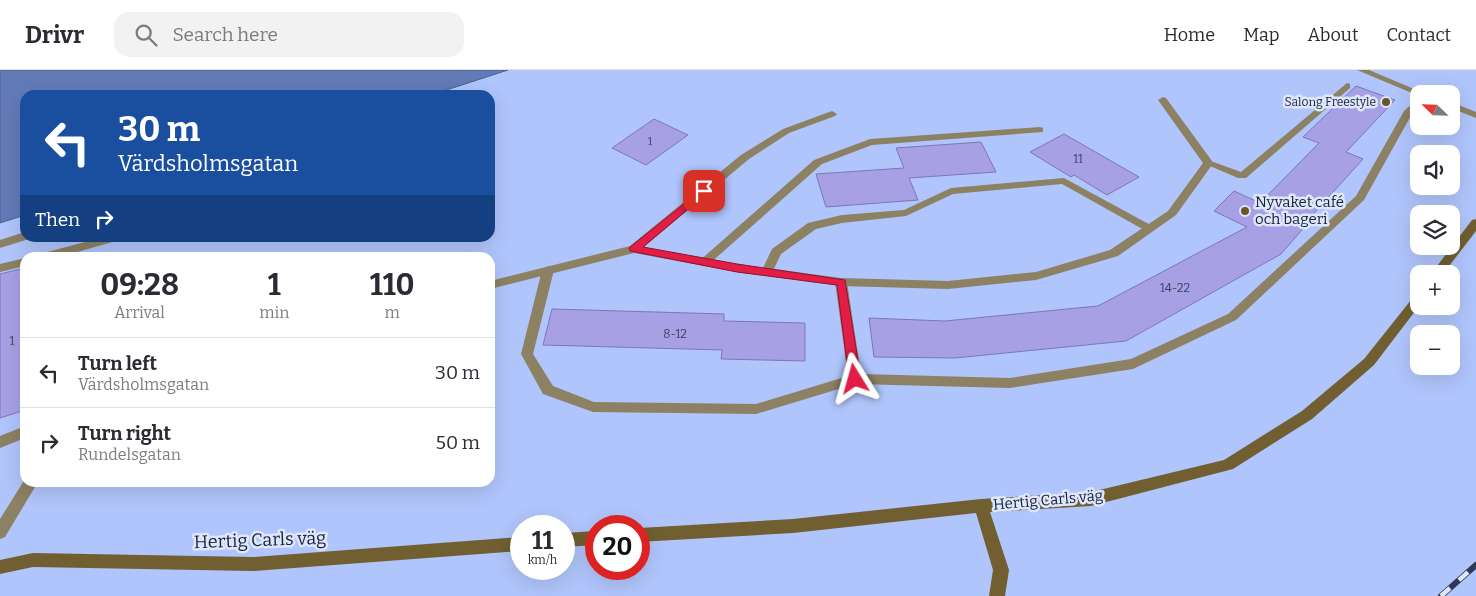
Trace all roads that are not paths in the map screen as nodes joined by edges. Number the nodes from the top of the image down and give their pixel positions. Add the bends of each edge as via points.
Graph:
1 (1361, 70) edge
2 (1347, 86) dead end
3 (1410, 89) edge
4 (1163, 100) dead end
5 (1460, 109) edge
6 (1410, 110) edge
7 (832, 114) dead end
8 (1476, 115) edge
9 (1040, 130) dead end
10 (1208, 163) junction
11 (1476, 223) edge
12 (1150, 228) junction
13 (20, 238) edge
14 (98, 242) edge
15 (0, 244) edge
16 (634, 249) junction
17 (62, 252) edge
18 (704, 262) junction
19 (20, 263) edge
20 (1444, 265) edge
21 (0, 268) edge
22 (548, 270) junction
23 (767, 272) junction
24 (842, 282) junction
25 (495, 284) edge
26 (1410, 310) edge
27 (855, 379) junction
28 (20, 434) edge
29 (0, 442) edge
30 (28, 487) edge
31 (981, 506) junction
32 (0, 532) edge
33 (650, 534) edge
34 (510, 545) edge
35 (0, 567) edge
36 (997, 596) edge

1 - 3 street
2 - 10 street via 1242,176
4 - 10 street
5 - 8 street
6 - 27 street via 1360,198 1232,317 1132,364 1010,382
7 - 16 street via 786,131 745,157
9 - 18 street via 870,142 818,162
10 - 12 street via 1172,213
11 - 20 main road
12 - 23 street via 1064,181 950,191 906,213 842,219 812,226 776,252
12 - 24 street via 1114,254 1036,276 948,285
13 - 15 street
14 - 17 street
16 - 18 street
16 - 22 street
18 - 23 street
19 - 21 street
22 - 25 street
22 - 27 street via 527,354 548,390 593,407 756,410
23 - 24 street
24 - 27 street
26 - 31 main road, Hertig Carls väg via 1369,362 1307,415 1228,465 1090,499
28 - 29 street
30 - 32 street
31 - 33 main road, Hertig Carls väg via 793,526
31 - 36 main road via 1000,570
34 - 35 main road, Hertig Carls väg via 253,564 33,560

